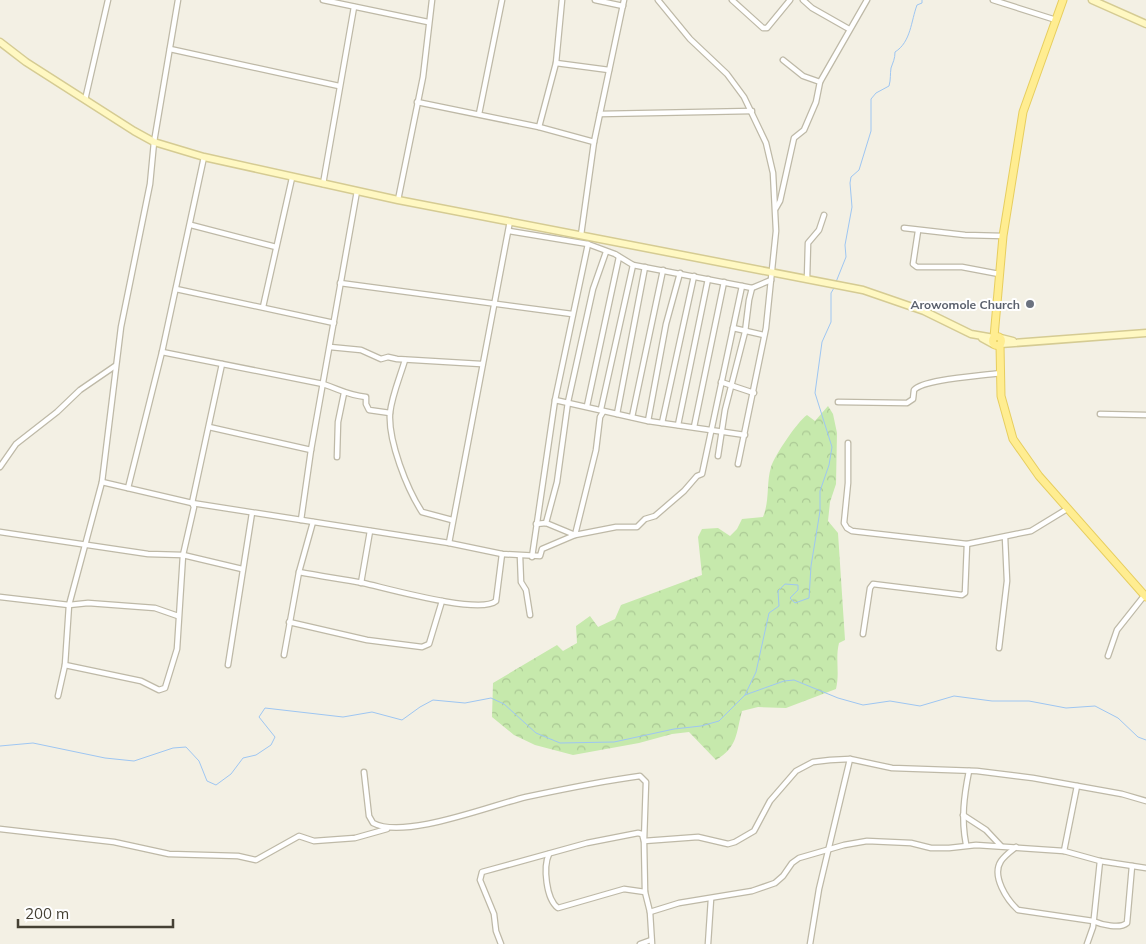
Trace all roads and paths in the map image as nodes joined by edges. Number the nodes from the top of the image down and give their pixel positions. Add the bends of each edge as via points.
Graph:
1 (108, 0) edge
2 (178, 0) edge
3 (324, 0) edge
4 (432, 0) edge
5 (502, 0) edge
6 (562, 0) edge
7 (595, 0) edge
8 (624, 0) edge
9 (658, 0) edge
10 (732, 0) edge
11 (790, 0) edge
12 (803, 0) edge
13 (868, 0) edge
14 (992, 0) edge
15 (1063, 0) edge
16 (1092, 0) edge
17 (623, 6) junction
18 (354, 8) junction
19 (1056, 20) junction
20 (428, 22) junction
21 (1146, 24) edge
22 (849, 29) junction
23 (0, 42) edge
24 (170, 49) junction
25 (783, 60) dead end
26 (556, 63) junction
27 (609, 70) junction
28 (820, 82) junction
29 (339, 86) junction
30 (85, 100) junction
31 (417, 102) junction
32 (752, 112) junction
33 (478, 114) junction
34 (600, 114) junction
35 (539, 127) junction
36 (154, 142) junction
37 (594, 142) junction
38 (204, 157) junction
39 (292, 178) junction
40 (323, 184) junction
41 (357, 191) junction
42 (398, 200) junction
43 (775, 211) junction
44 (824, 215) dead end
45 (510, 221) junction
46 (191, 224) junction
47 (904, 228) dead end
48 (509, 231) junction
49 (918, 231) junction
50 (581, 235) junction
51 (1003, 236) junction
52 (588, 244) junction
53 (276, 247) junction
54 (606, 252) junction
55 (619, 257) junction
56 (633, 265) junction
57 (645, 267) junction
58 (664, 270) junction
59 (771, 272) junction
60 (680, 273) junction
61 (999, 274) junction
62 (694, 276) junction
63 (708, 279) junction
64 (807, 279) junction
65 (771, 280) junction
66 (724, 282) junction
67 (340, 283) junction
68 (742, 286) junction
69 (752, 288) junction
70 (176, 289) junction
71 (493, 304) junction
72 (263, 307) junction
73 (572, 314) junction
74 (334, 323) junction
75 (733, 328) junction
76 (746, 332) junction
77 (1146, 333) edge
78 (764, 336) junction
79 (997, 341) junction
80 (330, 347) junction
81 (162, 352) junction
82 (405, 360) junction
83 (222, 364) junction
84 (481, 364) junction
85 (115, 366) junction
86 (1000, 371) junction
87 (721, 382) junction
88 (323, 384) junction
89 (732, 384) junction
90 (754, 392) junction
91 (344, 393) junction
92 (555, 400) junction
93 (568, 402) junction
94 (838, 402) dead end
95 (587, 406) junction
96 (601, 409) junction
97 (390, 413) junction
98 (617, 414) junction
99 (1100, 414) dead end
100 (1146, 415) edge
101 (632, 417) junction
102 (648, 421) junction
103 (662, 423) junction
104 (678, 425) junction
105 (209, 427) junction
106 (694, 428) junction
107 (711, 430) junction
108 (723, 432) junction
109 (745, 435) junction
110 (848, 443) dead end
111 (311, 450) junction
112 (718, 456) dead end
113 (337, 457) dead end
114 (738, 464) dead end
115 (0, 466) edge
116 (102, 482) junction
117 (128, 488) junction
118 (192, 503) junction
119 (1066, 508) junction
120 (252, 513) junction
121 (301, 520) junction
122 (452, 520) junction
123 (312, 522) junction
124 (546, 523) junction
125 (536, 524) junction
126 (370, 531) junction
127 (0, 532) edge
128 (575, 535) junction
129 (1005, 537) junction
130 (449, 543) junction
131 (84, 544) junction
132 (968, 544) junction
133 (502, 554) junction
134 (184, 555) junction
135 (520, 556) junction
136 (532, 557) junction
137 (242, 569) junction
138 (299, 572) junction
139 (361, 583) junction
140 (0, 597) edge
141 (1145, 597) edge
142 (442, 601) junction
143 (69, 605) junction
144 (178, 616) junction
145 (530, 616) dead end
146 (289, 622) junction
147 (863, 634) dead end
148 (999, 648) dead end
149 (284, 655) dead end
150 (1108, 656) dead end
151 (65, 665) junction
152 (228, 665) dead end
153 (58, 696) dead end
154 (850, 759) junction
155 (969, 771) junction
156 (364, 772) dead end
157 (1076, 786) junction
158 (1146, 801) edge
159 (963, 815) junction
160 (388, 828) junction
161 (0, 829) edge
162 (644, 841) junction
163 (966, 844) junction
164 (1002, 846) junction
165 (1016, 847) junction
166 (828, 850) junction
167 (1064, 851) junction
168 (549, 854) junction
169 (539, 856) junction
170 (545, 861) junction
171 (1100, 861) junction
172 (1132, 866) junction
173 (1146, 868) edge
174 (645, 892) junction
175 (711, 899) junction
176 (650, 912) junction
177 (1093, 921) junction
178 (652, 942) edge
179 (501, 944) edge
180 (640, 944) edge
181 (708, 944) edge
182 (810, 944) edge
183 (1087, 944) edge

1 - 30 street
2 - 24 street
3 - 18 street
4 - 20 street
5 - 33 street
6 - 26 street
7 - 17 street
8 - 17 street
9 - 32 street via 703,53 734,83
10 - 11 street via 763,28 767,28
12 - 22 street
13 - 22 street
14 - 19 street
15 - 19 main road
16 - 21 main road
17 - 27 street
18 - 20 street
18 - 29 street
19 - 51 main road via 1023,112
20 - 31 street via 423,77
22 - 28 street
23 - 30 main road
24 - 29 street
24 - 36 street
25 - 28 street via 803,76
26 - 27 street
26 - 35 street
27 - 34 street
28 - 43 street via 816,102 804,130 794,138
29 - 40 street
30 - 36 main road
31 - 33 street
31 - 42 street
32 - 34 street
32 - 43 street via 769,153
33 - 35 street
34 - 37 street
35 - 37 street
36 - 38 main road
36 - 85 street via 150,184
37 - 50 street
38 - 39 main road
38 - 46 street
39 - 40 main road
39 - 53 street
40 - 41 main road
41 - 42 main road
41 - 67 street
42 - 45 main road
43 - 59 street
44 - 64 street via 819,230 808,243
45 - 48 street
45 - 50 main road
46 - 53 street
46 - 70 street
47 - 49 street
48 - 52 street
48 - 71 street
49 - 51 street
49 - 61 street via 913,264 916,267 962,267
50 - 59 main road
51 - 61 main road
52 - 54 street
52 - 73 street
53 - 72 street
54 - 55 street
54 - 93 street via 594,288
55 - 56 street
55 - 95 street
56 - 57 street
56 - 96 street
57 - 58 street
57 - 98 street
58 - 60 street
58 - 101 street
59 - 64 main road
59 - 65 street
60 - 62 street
60 - 102 street via 666,324
61 - 79 main road via 995,318
62 - 63 street
62 - 103 street
63 - 66 street
63 - 104 street
64 - 79 main road via 894,299
65 - 69 street
65 - 78 street
66 - 68 street
66 - 106 street
67 - 71 street
67 - 74 street
68 - 69 street
68 - 75 street
69 - 76 street
70 - 72 street
70 - 81 street
71 - 73 street
71 - 84 street
72 - 74 street
73 - 92 street
74 - 80 street
75 - 76 street
75 - 87 street
76 - 78 street
76 - 89 street
77 - 79 main road
78 - 90 street
79 - 86 main road
80 - 82 street via 361,350 381,359
80 - 88 street
81 - 83 street
81 - 117 street
82 - 84 street
82 - 97 street
83 - 88 street
83 - 105 street
84 - 122 street via 467,455
85 - 115 street via 80,390 16,444
85 - 116 street
86 - 94 street via 920,386 914,390 914,399 907,403
86 - 119 main road via 1001,396 1013,438
87 - 89 street
87 - 107 street
88 - 91 street
88 - 111 street
89 - 90 street
89 - 108 street
90 - 109 street
91 - 97 street via 366,397 369,410
91 - 113 street via 338,422
92 - 93 street
92 - 125 street
93 - 95 street
93 - 124 street via 557,482
95 - 96 street
96 - 98 street
96 - 128 street via 596,450
97 - 122 street via 398,458 417,504 427,515
98 - 101 street
99 - 100 street
101 - 102 street
102 - 103 street
103 - 104 street
104 - 106 street
105 - 111 street
105 - 118 street
106 - 107 street
107 - 108 street
107 - 128 street via 702,474 655,516 645,519 637,527 616,527
108 - 109 street
108 - 112 street
109 - 114 street
110 - 132 street via 844,523 847,528
111 - 121 street
116 - 117 street
116 - 131 street
117 - 118 street
118 - 120 street
118 - 134 street via 194,508
119 - 129 street via 1041,527
119 - 141 main road
120 - 121 street
120 - 137 street
121 - 123 street
122 - 130 street
123 - 126 street
123 - 138 street
124 - 125 street
124 - 128 street
125 - 136 street
126 - 130 street
126 - 139 street
127 - 131 street
128 - 136 street via 542,549 540,556
129 - 132 street
129 - 148 street via 1007,580
130 - 133 street
131 - 134 street via 148,554
131 - 143 street
132 - 147 street via 962,595 873,584
133 - 135 street
133 - 142 street via 498,595 492,605
134 - 137 street
134 - 144 street
135 - 136 street
135 - 145 street via 521,582 526,590
137 - 152 street
138 - 139 street
138 - 146 street
139 - 142 street
140 - 143 street
141 - 150 street via 1117,630
142 - 146 street via 429,644 422,647 367,640
143 - 144 street via 88,603 154,608
143 - 151 street
144 - 151 street via 176,656 163,690
146 - 149 street
151 - 153 street
154 - 155 street via 892,768
154 - 162 street via 812,762 796,771 770,801 754,831 735,842 728,844 698,837
154 - 166 street
155 - 157 street
155 - 159 street
156 - 160 street via 369,816 373,823
157 - 158 street
157 - 167 street
159 - 163 street
159 - 164 street via 986,830
160 - 161 street via 355,838 320,841 299,836 256,860 238,856 169,854 114,842
160 - 162 street via 439,821 527,797 640,776 646,782
162 - 168 street via 642,834 638,833
162 - 174 street
163 - 164 street
163 - 166 street via 931,848 911,842 867,841
164 - 165 street
165 - 167 street
165 - 177 street via 998,868 1000,883 1010,904 1018,910
166 - 175 street via 799,858 775,882 752,891
166 - 182 street
167 - 171 street
168 - 169 street
168 - 170 street
169 - 170 street
169 - 179 street via 482,872 480,876
170 - 174 street via 546,880 558,908 624,889
171 - 172 street
171 - 177 street
172 - 173 street
172 - 177 street via 1126,925 1102,925
174 - 176 street
175 - 176 street via 680,903
175 - 181 street
176 - 178 street
177 - 183 street
178 - 180 street

